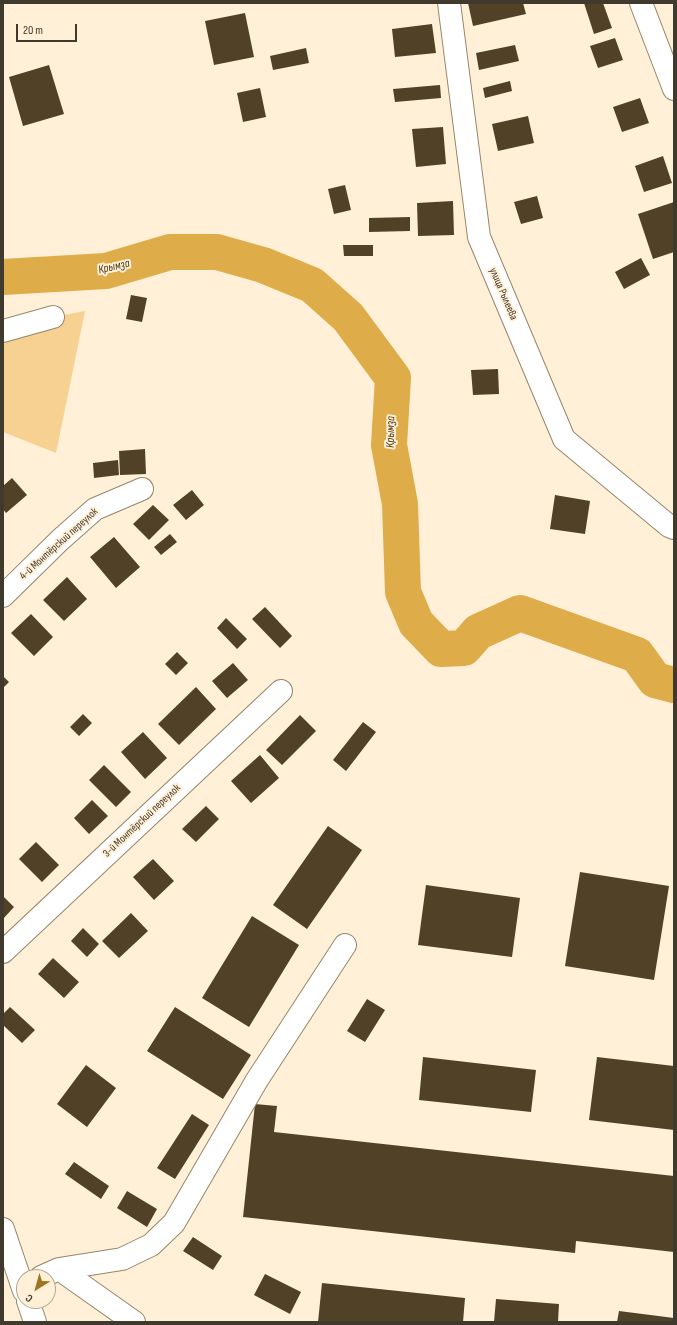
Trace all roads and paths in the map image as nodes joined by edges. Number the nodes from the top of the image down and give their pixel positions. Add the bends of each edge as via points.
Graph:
1 (449, 3) edge
2 (641, 3) edge
3 (674, 89) edge
4 (53, 317) dead end
5 (3, 331) edge
6 (142, 489) dead end
7 (674, 528) edge
8 (3, 596) edge
9 (281, 691) dead end
10 (345, 945) dead end
11 (3, 952) edge
12 (3, 1229) edge
13 (9, 1268) edge
14 (56, 1278) edge
15 (56, 1293) edge
16 (34, 1309) edge
17 (35, 1322) edge
18 (134, 1322) edge

1 - 7 street, улица Рылеева via 479,237 564,439
2 - 3 street
4 - 5 street
6 - 8 street, 4-й Монтёрский переулок via 95,509
9 - 11 street, 3-й Монтёрский переулок
10 - 14 street via 257,1080 174,1223 151,1244 122,1259
12 - 13 street
15 - 18 street
16 - 17 street

